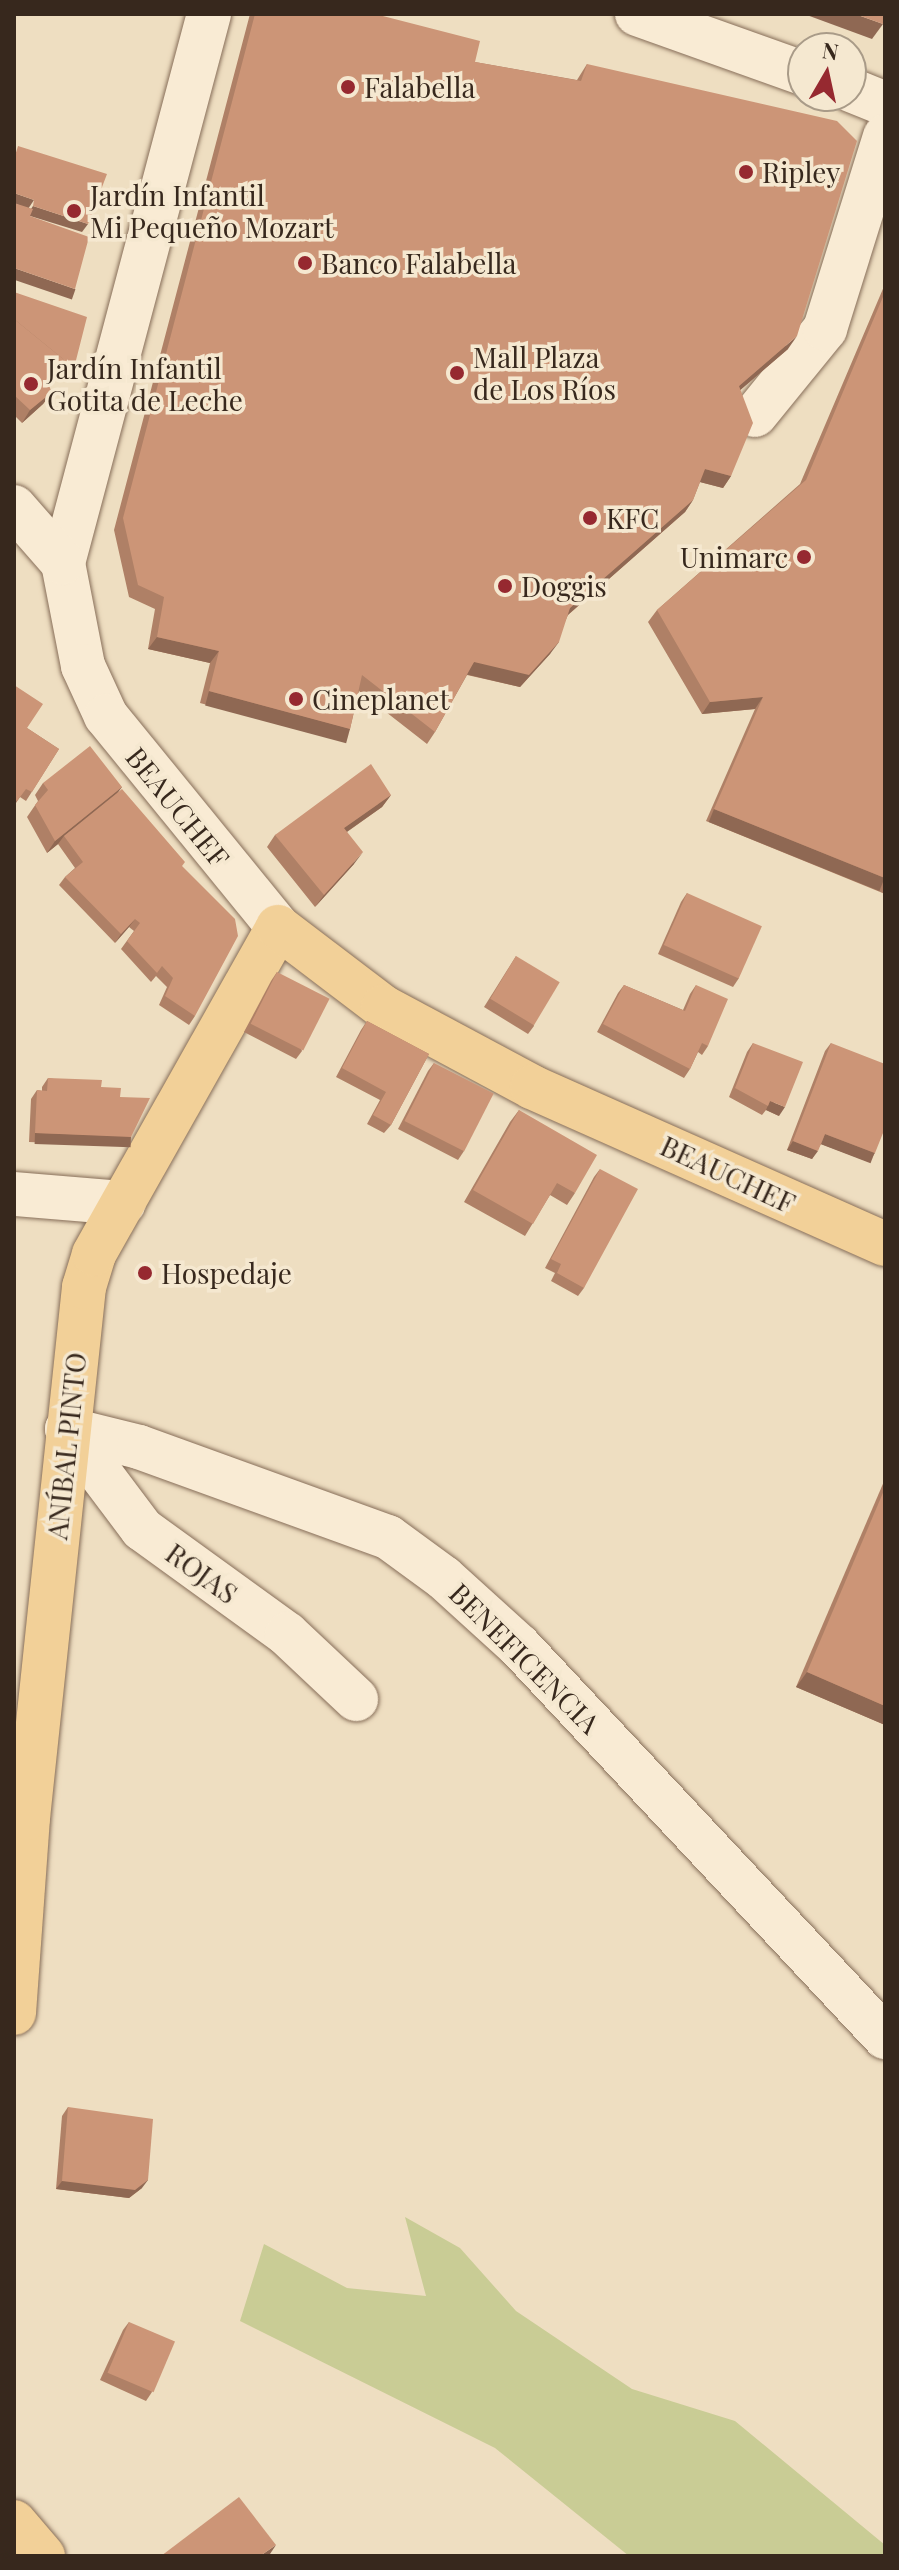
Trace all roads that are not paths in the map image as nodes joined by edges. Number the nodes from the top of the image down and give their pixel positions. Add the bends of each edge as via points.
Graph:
1 (209, 14) edge
2 (637, 14) edge
3 (787, 67) edge
4 (885, 136) edge
5 (755, 415) dead end
6 (14, 507) edge
7 (63, 563) junction
8 (278, 927) junction
9 (14, 1194) edge
10 (124, 1203) junction
11 (885, 1244) edge
12 (67, 1429) junction
13 (356, 1699) dead end
14 (21, 1817) edge
15 (14, 2013) edge
16 (885, 2037) edge
17 (14, 2522) edge
18 (43, 2556) edge

1 - 7 street, BEAUCHEF
2 - 3 street
4 - 5 street via 825,329
6 - 7 street
7 - 8 street, BEAUCHEF via 83,666 106,716
8 - 10 main road, ANÍBAL PINTO
8 - 11 main road, BEAUCHEF via 383,1007 532,1087
9 - 10 street
10 - 12 main road, ANÍBAL PINTO via 94,1254 84,1287
12 - 13 street, ROJAS via 142,1529 287,1634
12 - 14 main road, ANÍBAL PINTO
12 - 16 street, BENEFICENCIA via 139,1447 388,1537 444,1578 519,1646
14 - 15 main road, ANÍBAL PINTO
17 - 18 main road

